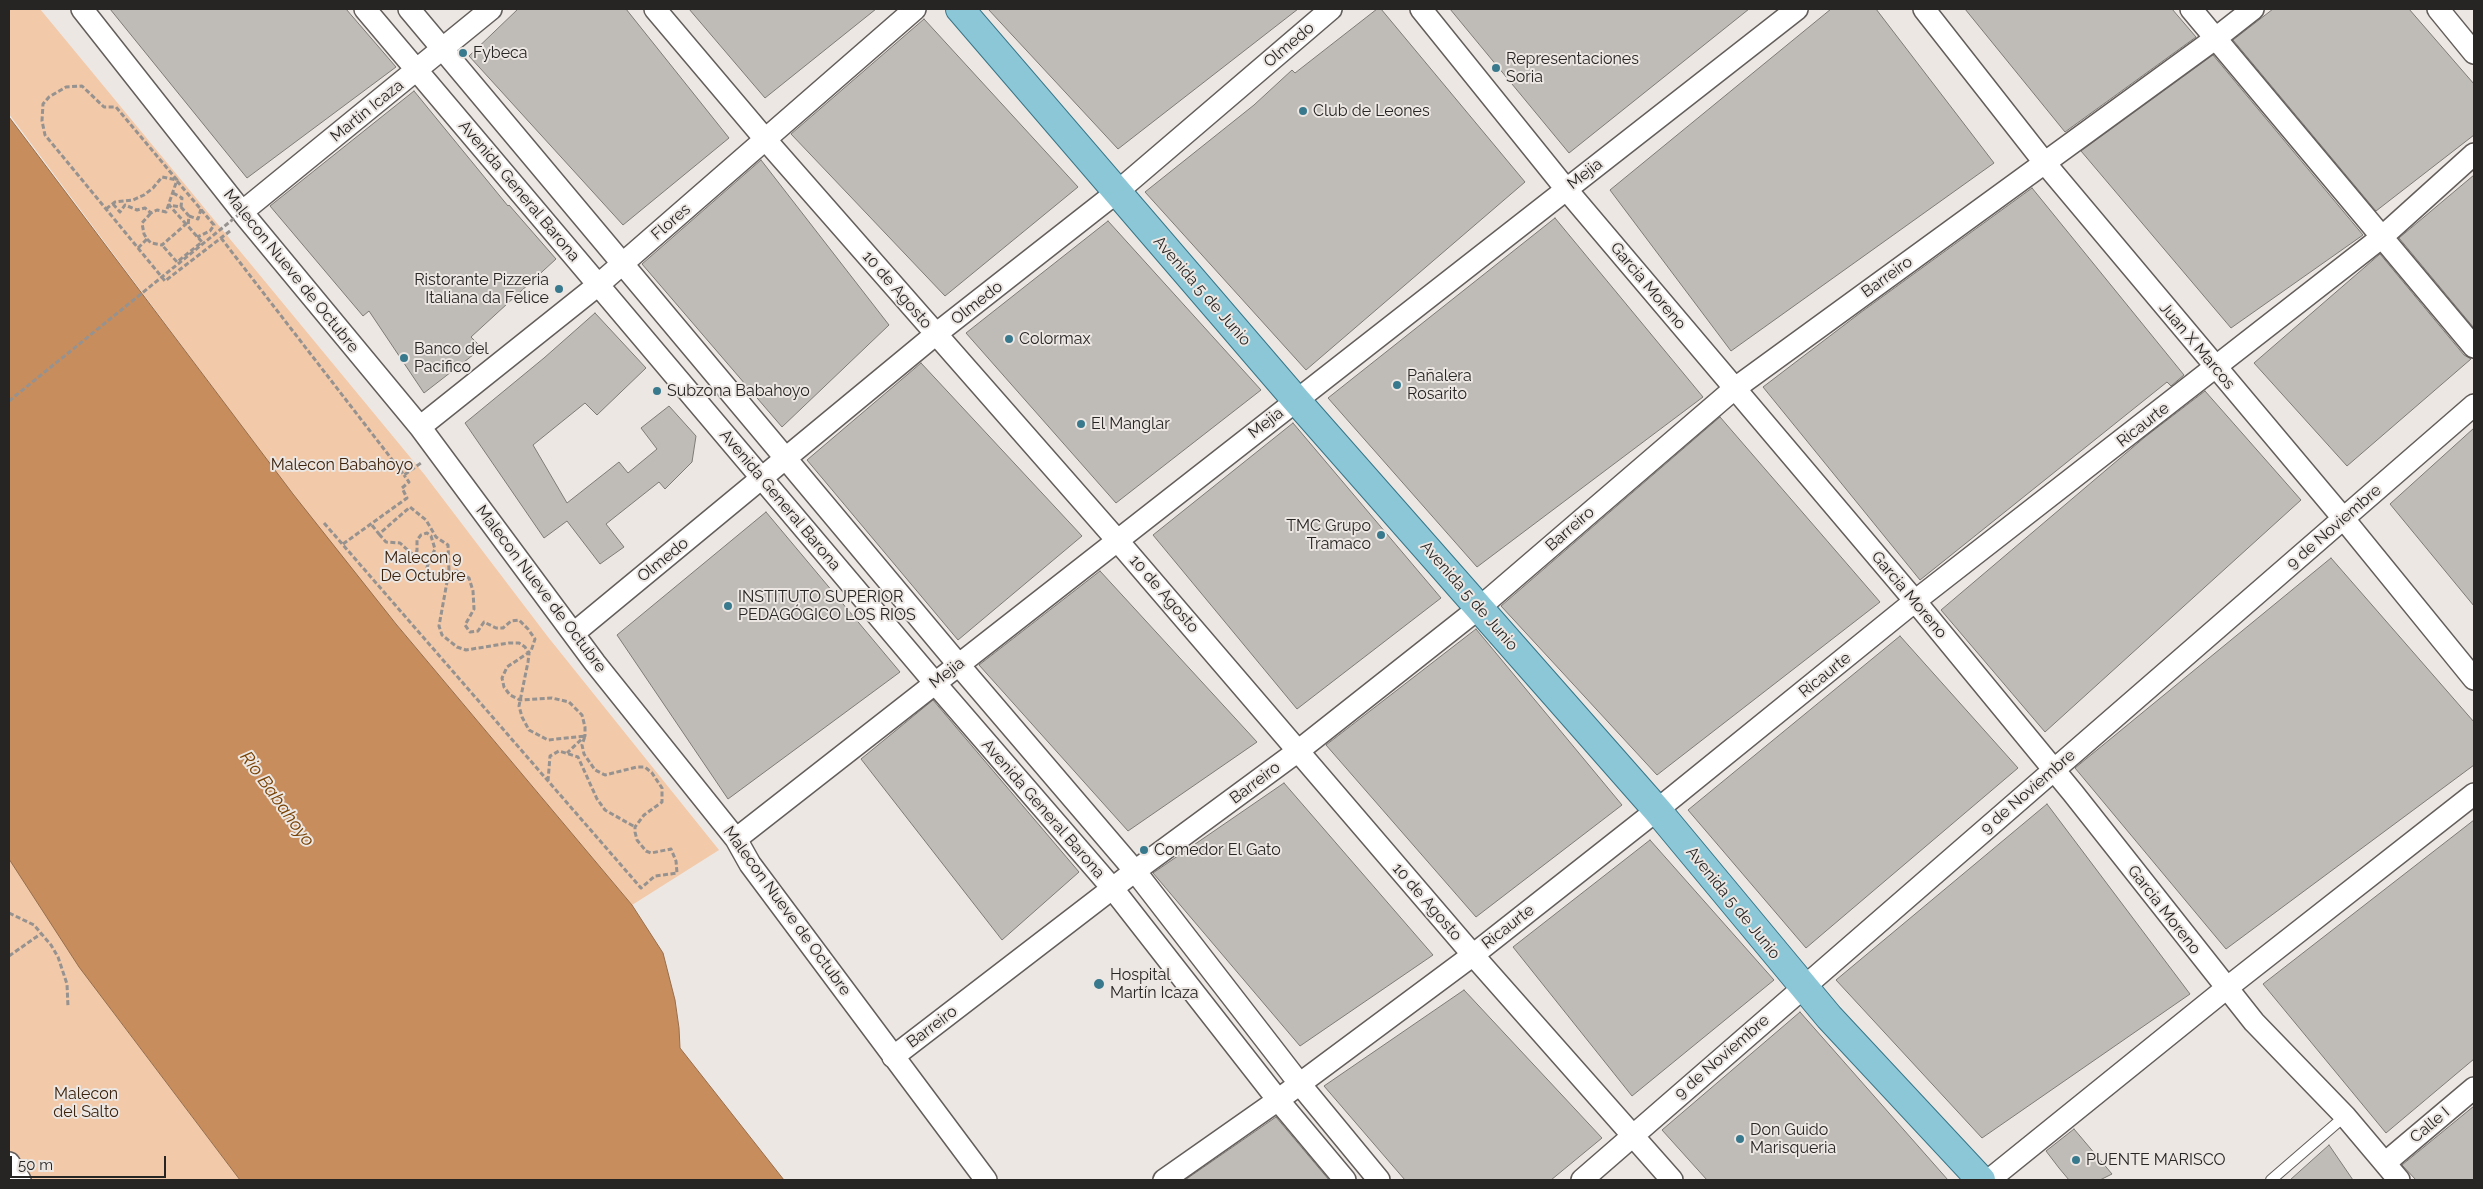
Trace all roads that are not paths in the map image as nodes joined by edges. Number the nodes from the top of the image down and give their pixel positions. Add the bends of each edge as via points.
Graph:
1 (82, 9) edge
2 (365, 9) edge
3 (409, 9) edge
4 (491, 9) edge
5 (655, 9) edge
6 (915, 9) edge
7 (960, 9) edge
8 (1331, 9) edge
9 (1421, 9) edge
10 (1797, 9) edge
11 (1924, 9) edge
12 (2191, 9) edge
13 (2252, 9) edge
14 (2438, 9) edge
15 (2216, 38) junction
16 (443, 49) junction
17 (2474, 53) edge
18 (417, 71) junction
19 (765, 139) junction
20 (2474, 154) edge
21 (2044, 162) junction
22 (1566, 189) junction
23 (1117, 192) junction
24 (244, 215) junction
25 (2382, 237) junction
26 (623, 263) junction
27 (598, 285) junction
28 (936, 334) junction
29 (2474, 347) edge
30 (2216, 369) junction
31 (1734, 389) junction
32 (1296, 400) junction
33 (2474, 405) edge
34 (420, 427) junction
35 (786, 458) junction
36 (762, 479) junction
37 (2343, 518) junction
38 (1117, 540) junction
39 (1915, 602) junction
40 (1479, 608) junction
41 (574, 633) junction
42 (958, 664) junction
43 (2474, 679) edge
44 (934, 682) junction
45 (1298, 751) junction
46 (2053, 770) junction
47 (2474, 794) edge
48 (1657, 810) junction
49 (736, 839) junction
50 (1135, 871) junction
51 (1113, 890) junction
52 (1473, 955) junction
53 (1802, 987) junction
54 (2228, 987) junction
55 (893, 1057) junction
56 (1299, 1082) junction
57 (2474, 1088) edge
58 (1278, 1100) junction
59 (2345, 1116) junction
60 (1632, 1136) junction
61 (9, 1163) edge
62 (2385, 1163) junction
63 (20, 1180) edge
64 (986, 1180) edge
65 (1164, 1180) edge
66 (1345, 1180) edge
67 (1379, 1180) edge
68 (1582, 1180) edge
69 (1672, 1180) edge
70 (1981, 1180) edge
71 (1989, 1180) edge
72 (2271, 1180) edge
73 (2398, 1180) edge

1 - 24 street, Malecon Nueve de Octubre
2 - 18 street, Avenida General Barona
3 - 16 street, Avenida General Barona
4 - 16 street, Martin Icaza
5 - 19 street, 10 de Agosto
6 - 19 street, Flores
7 - 23 main road, Avenida 5 de Junio
8 - 23 street, Olmedo
9 - 22 street, Garcia Moreno
10 - 22 street, Mejia
11 - 21 street, Juan X Marcos
12 - 15 street
13 - 15 street, Barreiro
14 - 17 street
15 - 21 street, Barreiro
15 - 25 street
16 - 18 street, Martin Icaza
16 - 26 street, Avenida General Barona
18 - 24 street, Martin Icaza
18 - 27 street, Avenida General Barona
19 - 26 street, Flores
19 - 28 street, 10 de Agosto
20 - 25 street, Ricaurte
21 - 30 street, Juan X Marcos
21 - 31 street, Barreiro
22 - 31 street, Garcia Moreno
22 - 32 street, Mejia
23 - 28 street, Olmedo
23 - 32 main road, Avenida 5 de Junio
24 - 34 street, Malecon Nueve de Octubre
25 - 29 street
25 - 30 street, Ricaurte
26 - 27 street, Flores
26 - 35 street, Avenida General Barona
27 - 34 street, Flores
27 - 36 street, Avenida General Barona
28 - 35 street, Olmedo
28 - 38 street, 10 de Agosto
30 - 37 street, Juan X Marcos
30 - 39 street, Ricaurte
31 - 39 street, Garcia Moreno
31 - 40 street, Barreiro
32 - 38 street, Mejia
32 - 40 main road, Avenida 5 de Junio
33 - 37 street, 9 de Noviembre
34 - 41 street, Malecon Nueve de Octubre
35 - 36 street, Olmedo
35 - 42 street, Avenida General Barona
36 - 41 street, Olmedo
36 - 44 street, Avenida General Barona
37 - 43 street, Juan X Marcos
37 - 46 street, 9 de Noviembre
38 - 42 street, Mejia
38 - 45 street, 10 de Agosto
39 - 46 street, Garcia Moreno
39 - 48 street, Ricaurte
40 - 45 street, Barreiro
40 - 48 main road, Avenida 5 de Junio
41 - 49 street, Malecon Nueve de Octubre
42 - 44 street, Mejia
42 - 50 street, Avenida General Barona
44 - 49 street, Mejia
44 - 51 street, Avenida General Barona
45 - 50 street, Barreiro
45 - 52 street, 10 de Agosto
46 - 53 street, 9 de Noviembre
46 - 54 street, Garcia Moreno
47 - 54 street
48 - 52 street, Ricaurte
48 - 53 main road, Avenida 5 de Junio
49 - 55 street, Malecon Nueve de Octubre via 750,864
50 - 51 street, Barreiro
50 - 56 street, Avenida General Barona
51 - 55 street, Barreiro
51 - 58 street, Avenida General Barona
52 - 56 street, Ricaurte
52 - 60 street, 10 de Agosto
53 - 60 street, 9 de Noviembre
53 - 70 main road, Avenida 5 de Junio
54 - 59 street, Garcia Moreno via 2254,1022
54 - 71 street
55 - 64 street, Malecon Nueve de Octubre
56 - 58 street, Ricaurte
56 - 67 street, Avenida General Barona
57 - 62 street, Calle I
58 - 65 street, Ricaurte
58 - 66 street, Avenida General Barona
59 - 62 street, Garcia Moreno
59 - 72 lane
60 - 68 street, 9 de Noviembre
60 - 69 street, 10 de Agosto
61 - 63 street
62 - 73 street, Garcia Moreno

